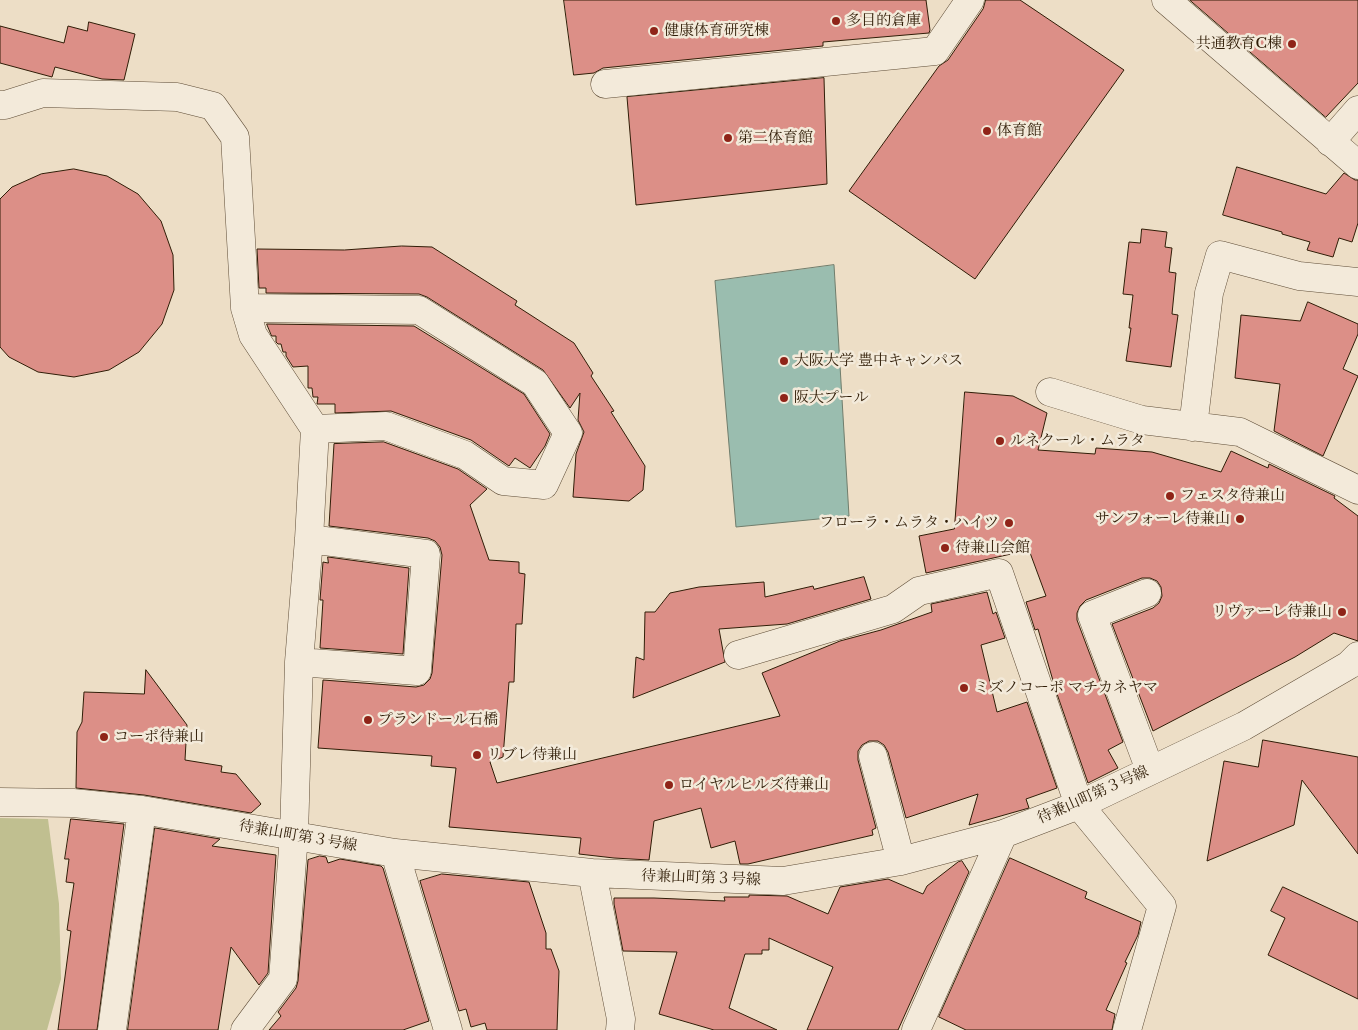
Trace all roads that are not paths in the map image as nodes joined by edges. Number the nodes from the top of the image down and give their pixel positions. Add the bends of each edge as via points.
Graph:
1 (970, 0) edge
2 (1166, 0) edge
3 (605, 84) dead end
4 (0, 105) edge
5 (1358, 110) edge
6 (1330, 142) junction
7 (1358, 166) edge
8 (1358, 282) edge
9 (245, 308) junction
10 (1050, 392) dead end
11 (1193, 427) junction
12 (315, 429) junction
13 (1358, 490) edge
14 (309, 538) junction
15 (1146, 593) dead end
16 (738, 655) dead end
17 (1358, 656) edge
18 (299, 662) junction
19 (873, 756) dead end
20 (1150, 770) junction
21 (0, 802) edge
22 (1079, 804) junction
23 (142, 810) junction
24 (1004, 834) junction
25 (294, 835) junction
26 (395, 853) junction
27 (901, 861) junction
28 (592, 873) junction
29 (628, 1026) edge
30 (112, 1030) edge
31 (245, 1030) edge
32 (448, 1030) edge
33 (916, 1030) edge
34 (1127, 1030) edge

1 - 3 street via 935,51
2 - 6 street
4 - 9 street via 43,93 177,97 212,106 235,138
5 - 6 street
6 - 7 street
8 - 11 street via 1300,276 1220,255 1209,292
9 - 12 street via 253,335
9 - 12 street via 419,310 535,383 568,433 544,485 503,481 465,456 386,426
10 - 11 street via 1142,420
11 - 13 street via 1240,432
12 - 14 street
14 - 18 street
14 - 18 street via 426,554 418,671
15 - 20 street via 1092,615
16 - 22 street via 893,609 919,591 999,574
17 - 20 street, 待兼山町第３号線 via 1349,665 1244,726
18 - 25 street
19 - 27 street
20 - 22 street, 待兼山町第３号線
21 - 23 street, 待兼山町第３号線 via 73,803
22 - 24 street, 待兼山町第３号線
22 - 34 street via 1162,906
23 - 25 street, 待兼山町第３号線
23 - 30 street
24 - 27 street, 待兼山町第３号線
24 - 33 street
25 - 26 street, 待兼山町第３号線
25 - 31 street via 283,979
26 - 28 street, 待兼山町第３号線
26 - 32 street
27 - 28 street, 待兼山町第３号線 via 783,881
28 - 29 street

